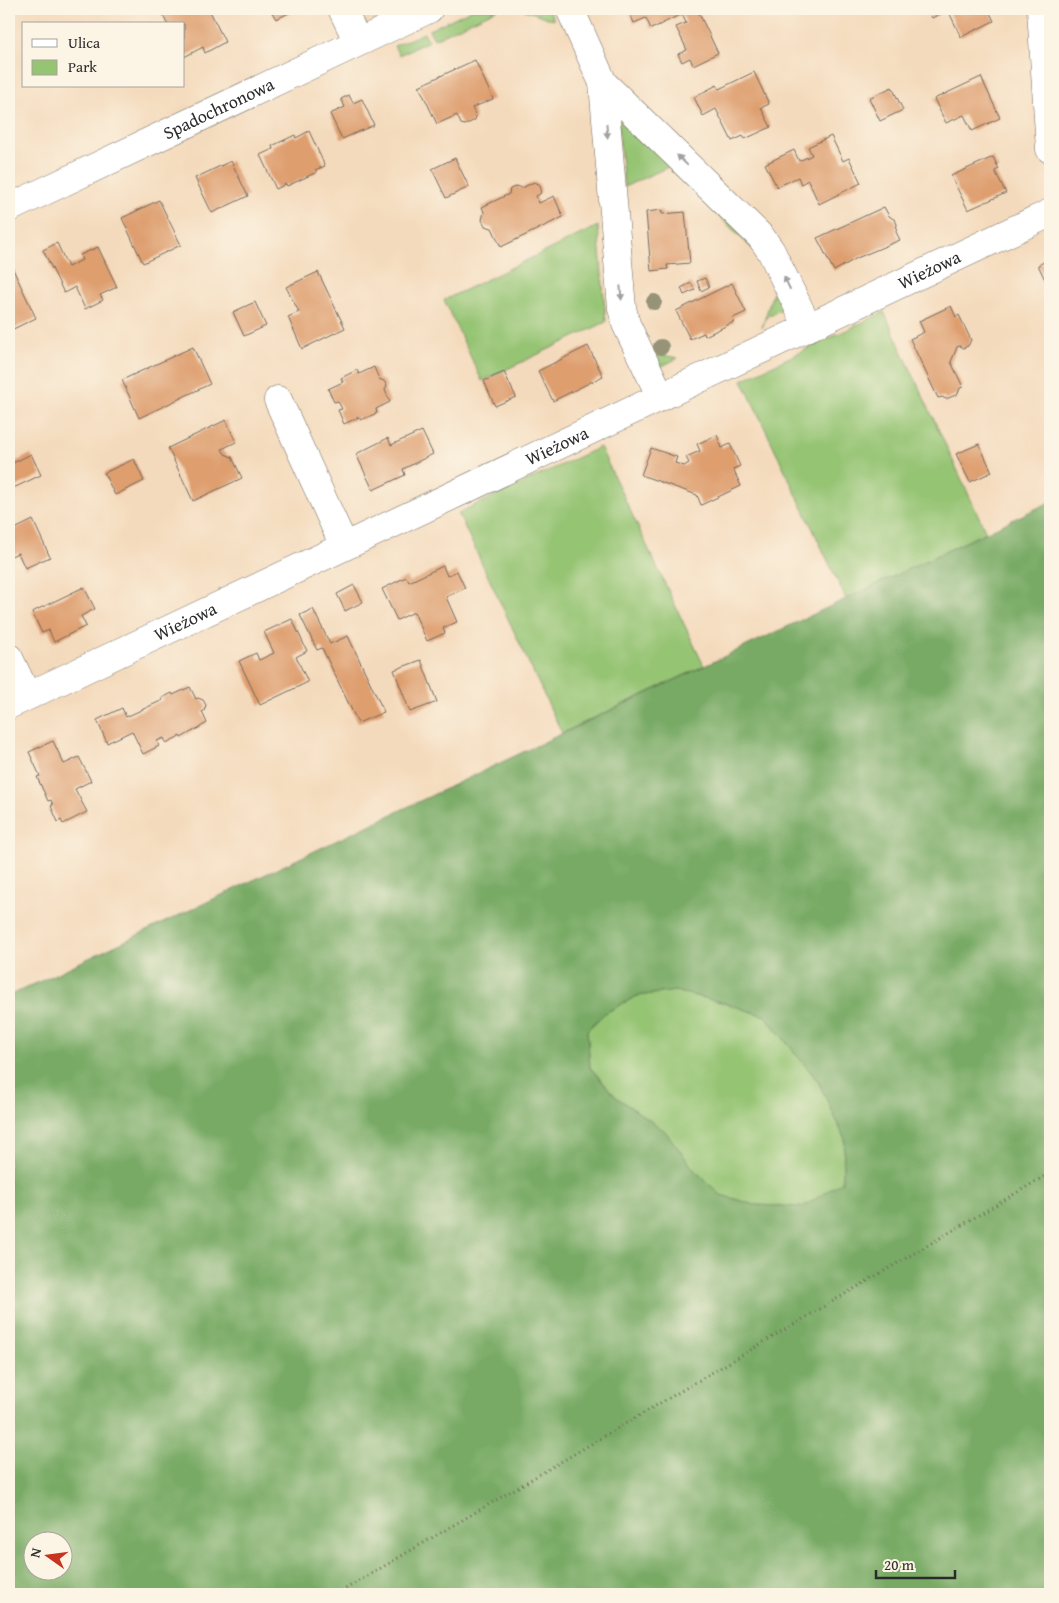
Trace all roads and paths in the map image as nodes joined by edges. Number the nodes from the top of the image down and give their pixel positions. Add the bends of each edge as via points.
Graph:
1 (342, 9) edge
2 (429, 9) edge
3 (570, 9) edge
4 (1041, 9) edge
5 (358, 42) junction
6 (602, 83) junction
7 (1050, 148) edge
8 (9, 208) edge
9 (1050, 213) edge
10 (808, 327) junction
11 (661, 397) junction
12 (278, 400) dead end
13 (344, 546) junction
14 (9, 658) edge
15 (18, 701) edge
16 (1050, 1173) edge
17 (338, 1594) edge

1 - 5 street
2 - 5 street, Spadochronowa
3 - 6 street
4 - 7 street
5 - 8 street, Spadochronowa
10 -> 6 street via 761,237
6 -> 11 street via 622,308 626,324
9 - 10 street, Wieżowa
10 - 11 street, Wieżowa
11 - 13 street, Wieżowa
12 - 13 street
13 - 15 street, Wieżowa
14 - 15 street, Wieżowa
16 - 17 path

